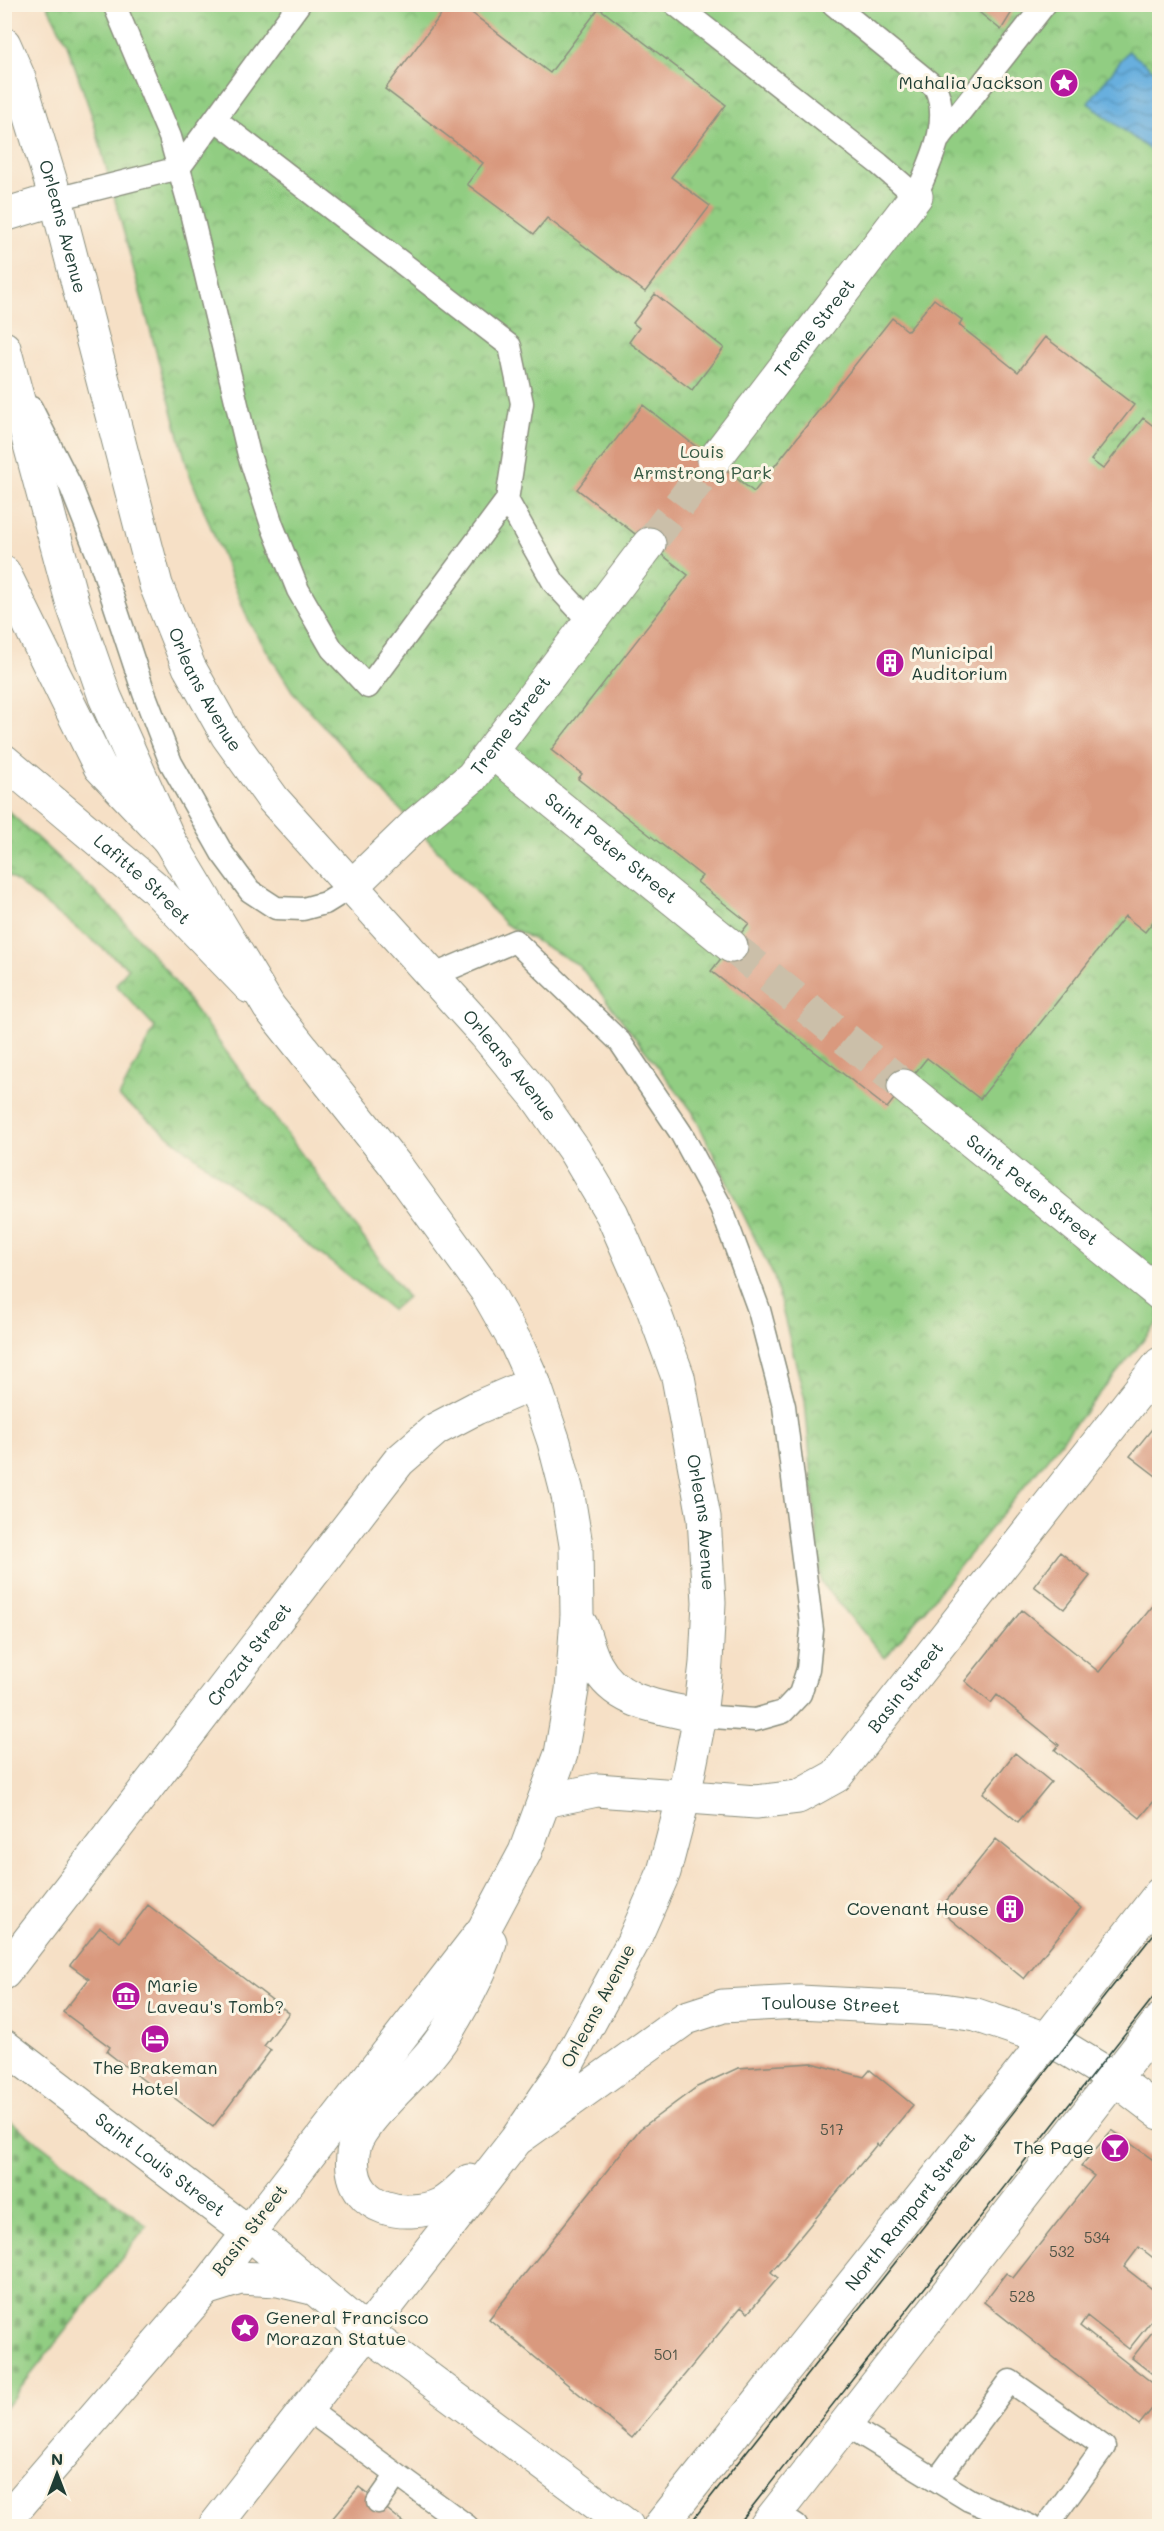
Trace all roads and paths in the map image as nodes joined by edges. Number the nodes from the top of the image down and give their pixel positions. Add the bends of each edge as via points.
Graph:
1 (114, 4) edge
2 (299, 4) edge
3 (833, 4) edge
4 (1045, 4) edge
5 (685, 8) edge
6 (4, 44) edge
7 (215, 119) junction
8 (935, 144) junction
9 (179, 168) junction
10 (916, 196) junction
11 (56, 199) junction
12 (4, 215) edge
13 (7, 357) edge
14 (714, 460) tunnel mouth
15 (507, 500) junction
16 (649, 544) tunnel mouth
17 (4, 573) edge
18 (590, 622) junction
19 (492, 752) junction
20 (4, 760) edge
21 (169, 840) junction
22 (351, 887) junction
23 (731, 946) tunnel mouth
24 (432, 976) junction
25 (269, 1007) junction
26 (904, 1086) tunnel mouth
27 (1160, 1294) edge
28 (1160, 1364) edge
29 (534, 1383) junction
30 (577, 1615) junction
31 (700, 1716) junction
32 (684, 1796) junction
33 (545, 1801) junction
34 (503, 1894) junction
35 (1160, 1894) edge
36 (4, 1973) edge
37 (1160, 2020) edge
38 (1047, 2039) junction
39 (4, 2046) edge
40 (1114, 2078) junction
41 (1160, 2113) edge
42 (516, 2140) junction
43 (249, 2233) junction
44 (205, 2289) junction
45 (316, 2289) junction
46 (366, 2332) junction
47 (307, 2409) junction
48 (845, 2424) junction
49 (397, 2475) junction
50 (937, 2480) junction
51 (378, 2502) dead end
52 (442, 2519) edge
53 (4, 2522) edge
54 (228, 2522) edge
55 (779, 2522) edge
56 (467, 2526) edge
57 (627, 2526) edge
58 (660, 2526) edge
59 (1030, 2526) edge
60 (1047, 2526) edge

1 - 9 lane via 170,137
2 - 7 lane
3 - 8 lane via 935,87 942,101
4 - 8 lane
5 - 10 lane
6 - 11 main road, Orleans Avenue via 19,78
7 - 9 lane
7 - 15 lane via 510,346 522,403
8 - 10 lane
9 - 11 lane
9 - 15 lane via 249,455 272,525 298,590 332,649 368,687
10 - 14 main road, Treme Street
11 - 12 main road
11 - 22 main road, Orleans Avenue via 156,585 189,667 227,735 273,799
13 - 21 main road via 73,605 105,697
13 - 22 lane via 71,487 171,763 222,853 250,891 276,908 303,909 325,903
15 - 18 lane via 554,583
16 - 18 main road, Treme Street
17 - 21 main road via 100,767
18 - 19 main road, Treme Street
19 - 22 main road, Treme Street via 472,777
19 - 23 main road, Saint Peter Street
20 - 25 main road, Lafitte Street via 154,887
21 - 25 main road
22 - 24 main road, Orleans Avenue
24 - 31 main road, Orleans Avenue via 536,1096 574,1150 612,1214 678,1377 704,1517 709,1602
24 - 31 lane via 515,941 620,1042 681,1133 721,1207 759,1310 784,1406 812,1630 808,1669 800,1694 783,1712 755,1720
25 - 29 main road via 396,1166 486,1290
26 - 27 main road, Saint Peter Street
28 - 32 main road, Basin Street via 836,1776 798,1797 756,1802
29 - 30 main road via 568,1496 576,1545
29 - 36 main road, Crozat Street via 436,1429 399,1461
30 - 31 main road via 596,1666 615,1689 634,1701
30 - 33 main road via 572,1690 561,1755
31 - 32 main road, Orleans Avenue
32 - 33 main road, Basin Street via 597,1790
32 - 42 main road, Orleans Avenue via 664,1872 633,1942 564,2070
33 - 34 main road
34 - 42 main road via 486,1957 443,2037 359,2134 352,2160 355,2184 367,2199 390,2210 410,2212 440,2207
34 - 43 main road, Basin Street via 484,1929
35 - 38 main road, North Rampart Street
37 - 40 main road
38 - 40 main road, Toulouse Street
38 - 42 main road, Toulouse Street via 976,2015 936,2009 800,2002 723,2006 686,2018
38 - 58 main road, North Rampart Street
39 - 43 main road, Saint Louis Street
40 - 41 main road, Toulouse Street
40 - 48 main road
42 - 46 main road
43 - 44 main road, Basin Street
43 - 45 main road, Saint Louis Street
44 - 45 main road via 240,2278 278,2280
44 - 53 main road, Basin Street
45 - 46 main road, Saint Louis Street
46 - 47 main road
46 - 57 main road, Saint Louis Street
47 - 49 lane
47 - 54 main road
48 - 50 lane
48 - 55 main road
49 - 51 lane
49 - 52 lane
50 - 59 lane via 969,2500
50 - 60 lane via 1010,2381 1104,2447
52 - 56 lane

